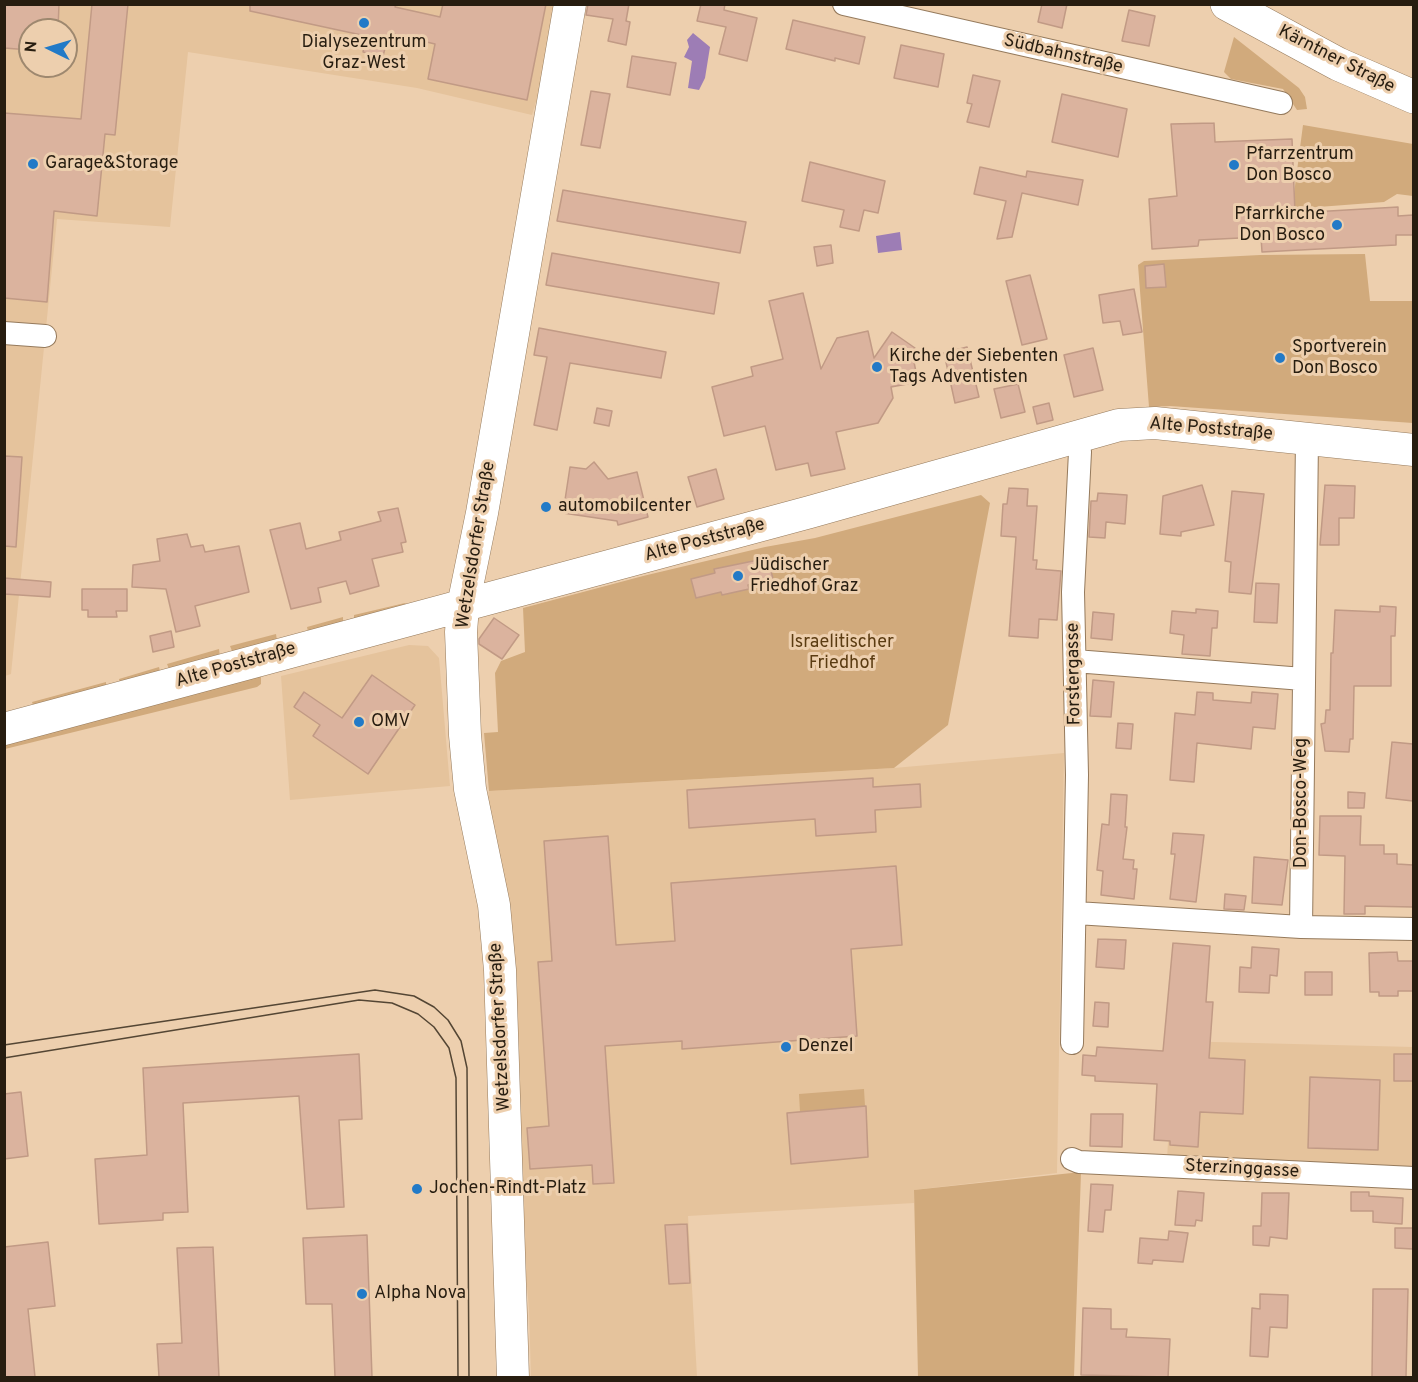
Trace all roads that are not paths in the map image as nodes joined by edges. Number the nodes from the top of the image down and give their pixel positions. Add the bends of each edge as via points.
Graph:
1 (570, 4) edge
2 (844, 4) edge
3 (1227, 4) edge
4 (1373, 81) junction
5 (1413, 97) edge
6 (1281, 103) dead end
7 (1413, 104) edge
8 (4, 333) edge
9 (45, 336) dead end
10 (1076, 435) junction
11 (1307, 439) junction
12 (1413, 450) edge
13 (463, 606) junction
14 (1075, 661) junction
15 (1303, 679) junction
16 (4, 729) edge
17 (1076, 913) junction
18 (1301, 927) junction
19 (1413, 929) edge
20 (1072, 1044) dead end
21 (1072, 1159) dead end
22 (1413, 1178) edge
23 (513, 1377) edge

1 - 13 main road, Wetzelsdorfer Straße
2 - 6 street, Südbahnstraße
3 - 4 main road, Kärntner Straße
4 - 5 main road, Kärntner Straße
4 - 7 main road
8 - 9 street
10 - 11 main road, Alte Poststraße via 1119,425 1155,423
10 - 13 main road, Alte Poststraße via 932,479
10 - 14 street, Forstergasse via 1080,452 1073,592
11 - 12 main road, Alte Poststraße
11 - 15 street, Don-Bosco-Weg
13 - 16 main road, Alte Poststraße
13 - 23 main road, Wetzelsdorfer Straße via 465,735 472,799 494,905 500,970
14 - 15 street
14 - 17 street, Forstergasse
15 - 18 street, Don-Bosco-Weg
17 - 18 street
17 - 20 street, Forstergasse
18 - 19 street
21 - 22 street, Sterzinggasse

